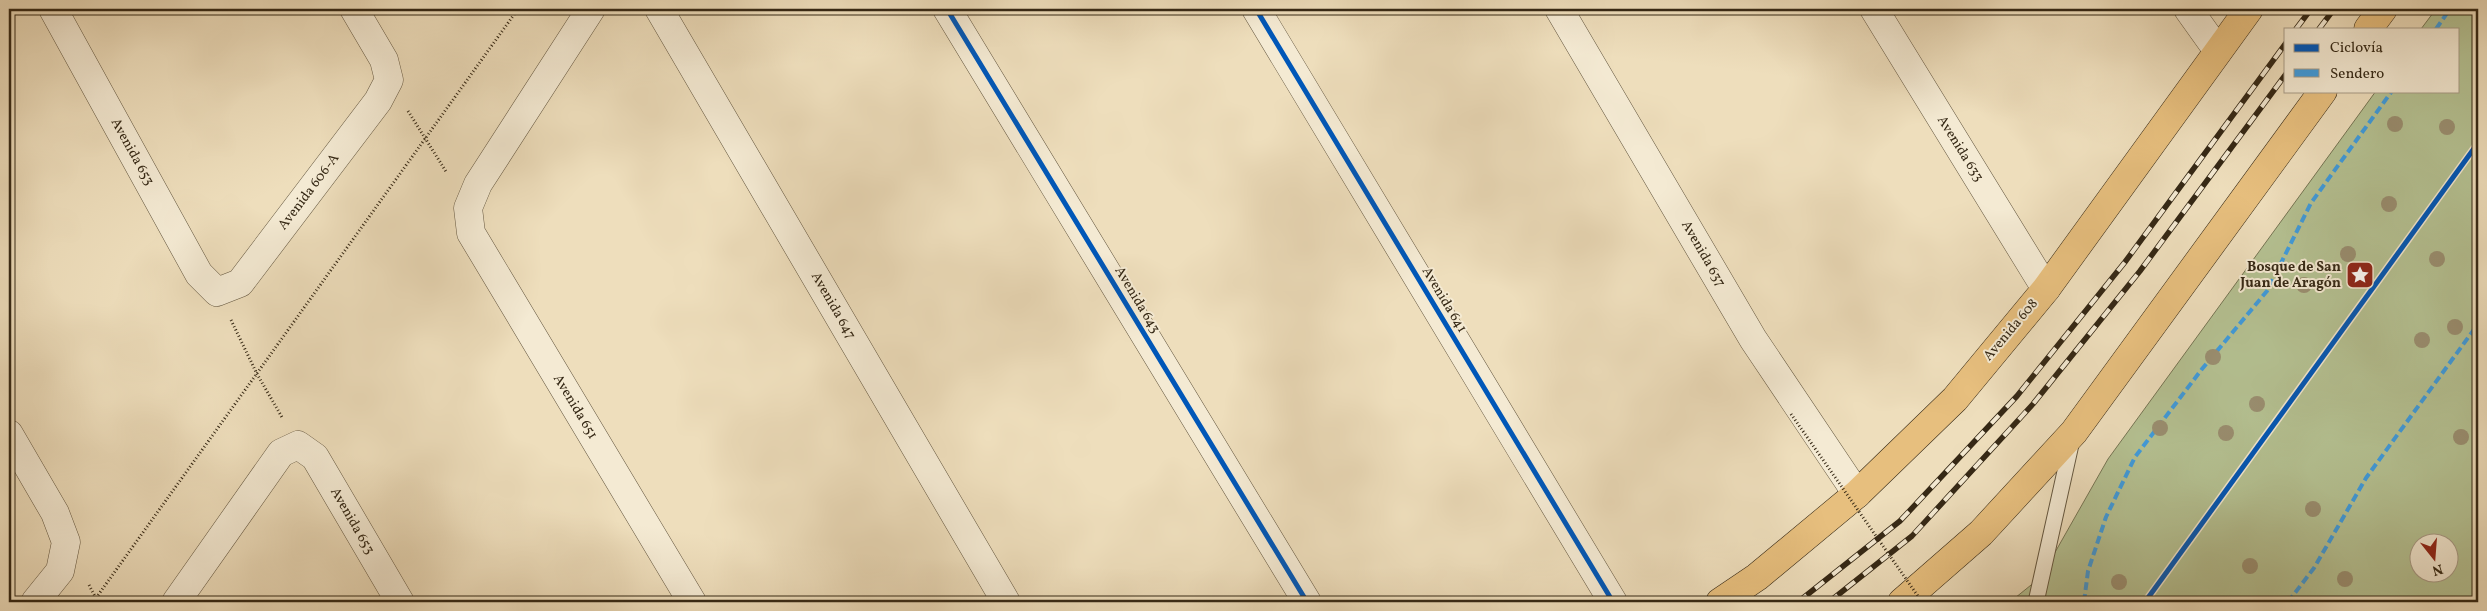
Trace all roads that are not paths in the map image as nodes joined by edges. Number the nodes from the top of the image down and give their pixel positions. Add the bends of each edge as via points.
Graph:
1 (53, 9) edge
2 (354, 9) edge
3 (591, 9) edge
4 (659, 9) edge
5 (947, 9) edge
6 (1256, 9) edge
7 (1559, 9) edge
8 (1874, 9) edge
9 (2188, 9) edge
10 (2249, 9) edge
11 (2383, 9) edge
12 (2369, 28) edge
13 (2218, 51) junction
14 (2322, 92) edge
15 (2046, 289) junction
16 (217, 292) joint
17 (2074, 432) junction
18 (9, 434) edge
19 (1857, 494) junction
20 (35, 602) edge
21 (176, 602) edge
22 (400, 602) edge
23 (692, 602) edge
24 (1006, 602) edge
25 (1307, 602) edge
26 (1613, 602) edge
27 (1720, 602) edge
28 (1902, 602) edge
29 (2036, 602) edge

1 - 16 street, Avenida 653 via 199,274
2 - 16 street, Avenida 606-A via 384,60 389,80 378,101 240,283
3 - 23 street, Avenida 651 via 478,184 468,208 471,233
4 - 24 street, Avenida 647
5 - 25 street, Avenida 643
6 - 26 street, Avenida 641
7 - 19 street, Avenida 637 via 1753,339
8 - 15 street, Avenida 633
9 - 13 street
10 - 13 highway, Avenida 608
11 - 12 highway
13 - 15 highway, Avenida 608
14 - 17 highway
15 - 19 highway, Avenida 608 via 1955,398
17 - 28 highway via 1982,533
17 - 29 lane
18 - 20 street via 55,513 66,542 60,571
19 - 27 highway, Avenida 608 via 1757,577
21 - 22 street, Avenida 653 via 281,453 298,445 315,457

